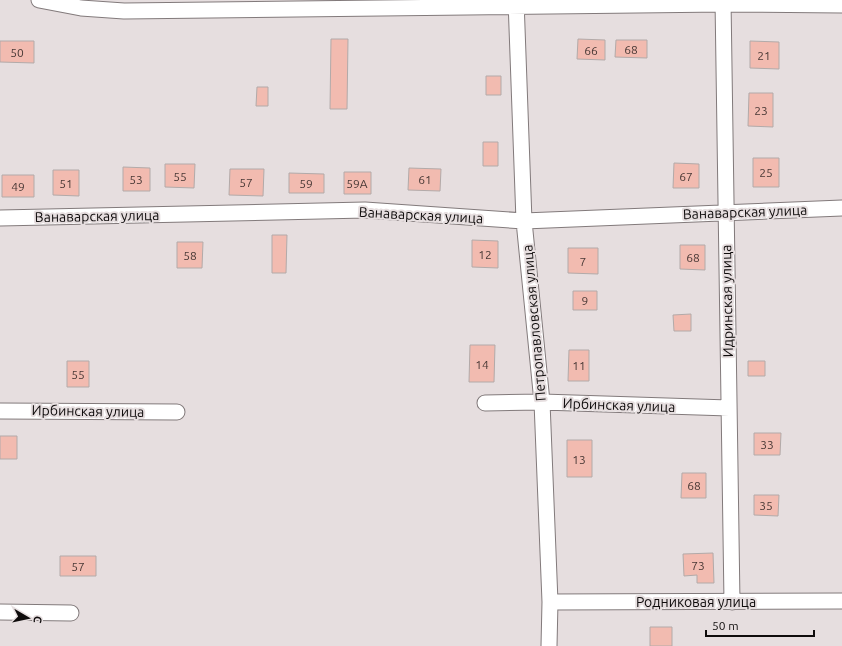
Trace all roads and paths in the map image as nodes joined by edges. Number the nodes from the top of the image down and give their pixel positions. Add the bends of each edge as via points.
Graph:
1 (47, 1) edge
2 (723, 2) edge
3 (516, 3) edge
4 (842, 5) edge
5 (842, 208) edge
6 (726, 212) junction
7 (0, 218) edge
8 (524, 221) junction
9 (542, 402) junction
10 (485, 403) dead end
11 (729, 408) junction
12 (0, 410) edge
13 (177, 412) dead end
14 (842, 601) edge
15 (550, 602) junction
16 (732, 602) junction
17 (0, 612) edge
18 (71, 613) dead end
19 (549, 646) edge

1 - 3 street via 81,8 124,11
2 - 3 street
2 - 4 street
2 - 6 street, Идринская улица
3 - 8 street, Петропавловская улица
5 - 6 street, Ванаварская улица
6 - 8 street, Ванаварская улица
6 - 11 street, Идринская улица
7 - 8 street, Ванаварская улица via 365,210
8 - 9 street, Петропавловская улица
9 - 10 street, Ирбинская улица
9 - 11 street, Ирбинская улица
9 - 15 street, Петропавловская улица
11 - 16 street, Идринская улица
12 - 13 street, Ирбинская улица
14 - 16 street, Родниковая улица
15 - 16 street, Родниковая улица
15 - 19 street, Петропавловская улица
17 - 18 street

